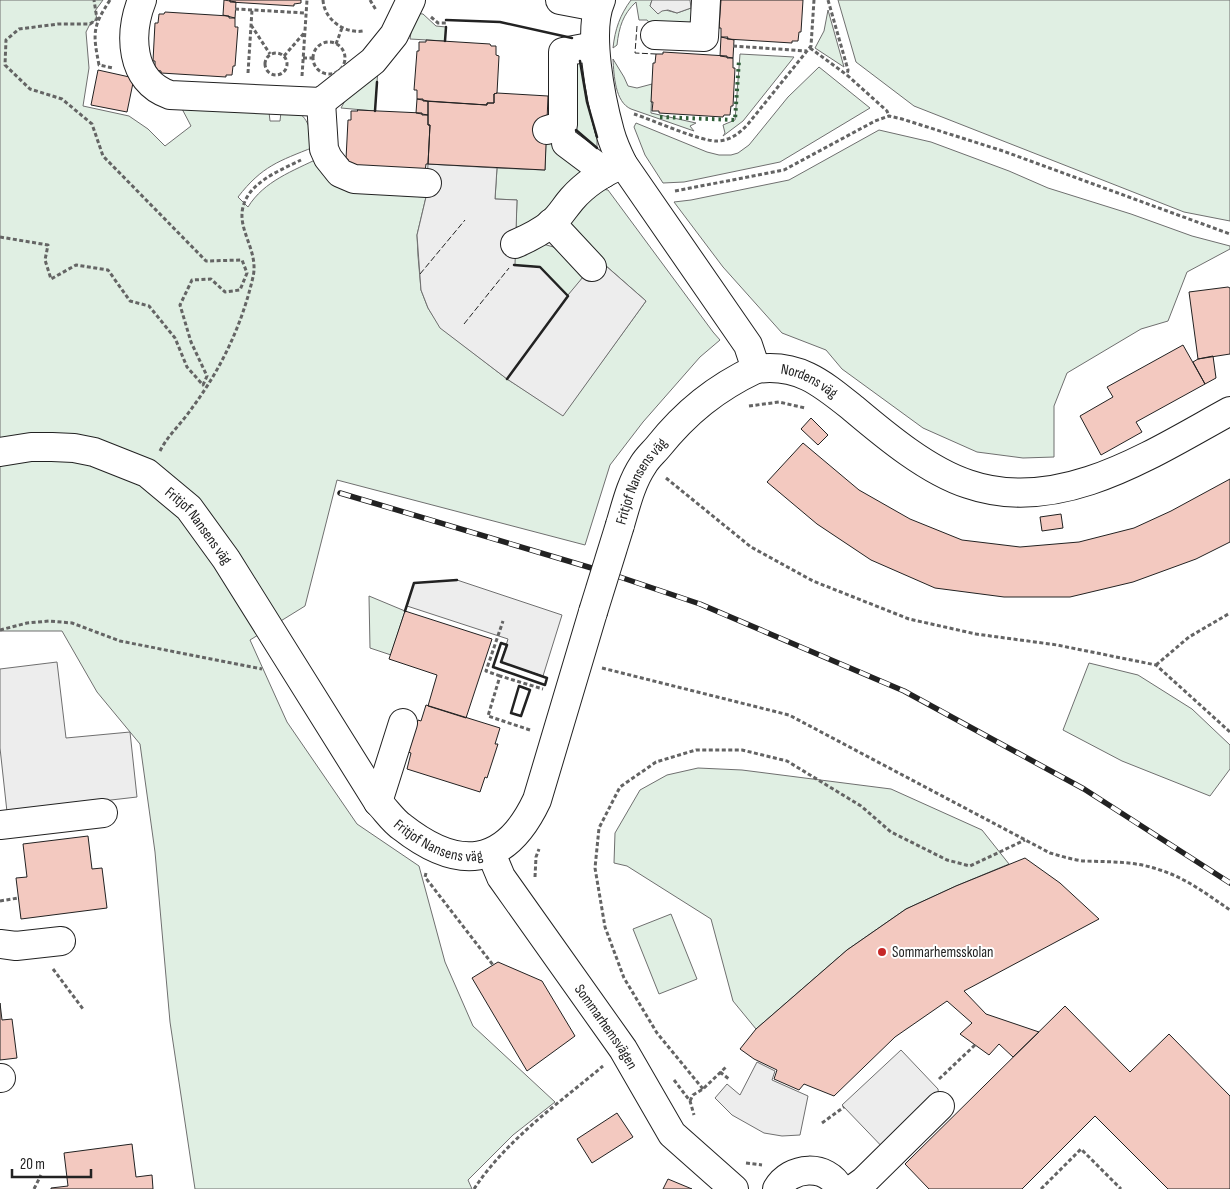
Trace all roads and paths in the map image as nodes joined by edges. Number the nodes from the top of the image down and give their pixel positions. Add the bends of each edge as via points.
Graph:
1 (94, 0) edge
2 (110, 0) edge
3 (142, 0) edge
4 (308, 0) edge
5 (322, 0) edge
6 (370, 0) edge
7 (560, 0) edge
8 (706, 0) edge
9 (814, 0) edge
10 (828, 0) edge
11 (599, 4) edge
12 (411, 5) edge
13 (236, 9) dead end
14 (252, 10) junction
15 (306, 13) junction
16 (377, 13) dead end
17 (97, 19) junction
18 (251, 25) junction
19 (342, 28) junction
20 (369, 29) dead end
21 (305, 32) junction
22 (655, 35) dead end
23 (336, 44) dead end
24 (595, 46) junction
25 (733, 46) dead end
26 (809, 49) junction
27 (270, 54) junction
28 (284, 56) junction
29 (304, 58) junction
30 (314, 58) dead end
31 (117, 69) dead end
32 (847, 75) junction
33 (247, 99) junction
34 (311, 102) junction
35 (628, 112) dead end
36 (889, 116) junction
37 (324, 149) junction
38 (613, 169) junction
39 (427, 183) dead end
40 (669, 192) dead end
41 (551, 223) junction
42 (1230, 234) edge
43 (0, 237) edge
44 (516, 244) dead end
45 (592, 267) dead end
46 (756, 369) junction
47 (1230, 410) edge
48 (0, 452) edge
49 (147, 473) junction
50 (664, 476) dead end
51 (1230, 613) edge
52 (503, 621) dead end
53 (0, 630) edge
54 (1156, 665) junction
55 (594, 666) dead end
56 (265, 669) dead end
57 (500, 676) junction
58 (548, 690) dead end
59 (403, 723) dead end
60 (536, 732) dead end
61 (1230, 732) edge
62 (378, 802) junction
63 (103, 813) dead end
64 (0, 825) edge
65 (1025, 840) junction
66 (539, 848) dead end
67 (491, 853) junction
68 (426, 868) dead end
69 (535, 880) dead end
70 (18, 898) dead end
71 (0, 901) edge
72 (1230, 910) edge
73 (0, 944) edge
74 (54, 951) joint
75 (493, 966) dead end
76 (83, 1009) dead end
77 (975, 1045) dead end
78 (623, 1049) junction
79 (726, 1067) dead end
80 (720, 1072) junction
81 (673, 1078) dead end
82 (729, 1079) dead end
83 (703, 1089) junction
84 (940, 1106) joint
85 (844, 1107) dead end
86 (822, 1123) dead end
87 (41, 1175) dead end
88 (34, 1189) edge
89 (474, 1189) edge
90 (734, 1189) edge
91 (777, 1189) edge
92 (840, 1189) edge
93 (853, 1189) edge
94 (1041, 1189) edge
95 (1121, 1189) edge

1 - 17 path
2 - 17 path
3 - 33 street via 135,24 134,49 139,66 150,83 170,95
4 - 15 path
5 - 19 path via 328,16
6 - 16 path
7 - 11 street
8 - 22 street via 704,37
9 - 26 path
10 - 32 path
11 - 24 street
12 - 34 street via 394,35 373,61
13 - 14 path
14 - 15 path
14 - 18 path
15 - 21 path
17 - 31 path via 93,38 99,66
17 - 43 path via 90,24 19,28 6,40 5,64 30,89 62,99 92,124 103,156 206,261 242,260 247,273 240,290 225,292 211,279 192,280 180,305 191,342 207,376 203,385 187,367 175,338 149,306 130,301 108,270 76,265 51,279 44,260 48,245
18 - 27 path
18 - 33 path
19 - 20 path via 360,32
19 - 23 path
21 - 28 path
21 - 29 path
24 - 38 street
24 - 38 street via 563,52 562,126 557,136 598,167
25 - 26 path
26 - 32 path
26 - 35 path via 748,124 729,139 705,139
27 - 28 path
27 - 28 path via 265,61 265,69 275,75 285,70
29 - 30 path
29 - 34 path
32 - 36 path via 888,111
33 - 34 street
34 - 37 street
36 - 40 path via 784,170
36 - 42 path via 1003,151
37 - 39 street via 340,173 354,179
37 - 49 path via 268,178 247,197 243,222 255,268 248,299 234,337 209,385 162,447
38 - 41 street via 582,190
38 - 46 street via 748,345
41 - 44 street
41 - 45 street
46 - 47 street, Nordens väg via 789,369 812,378 921,460 967,484 1000,492 1053,489 1109,474 1136,463
46 - 67 street, Fritjof Nansens väg, bridge via 706,398 672,429 643,464 629,494 537,800 530,816 511,840
48 - 49 street, Fritjof Nansens väg via 31,447 74,448 94,452
49 - 62 street, Fritjof Nansens väg via 188,508 226,559
50 - 54 path via 751,547 813,581 909,619
51 - 54 path via 1188,637
52 - 57 path via 486,671
53 - 56 path via 27,623 72,623 120,641
54 - 61 path
55 - 65 path via 789,715
57 - 58 path
57 - 60 path via 488,716
59 - 62 street
62 - 67 street, Fritjof Nansens väg via 401,827 443,852 468,857
63 - 64 street
65 - 72 path via 1050,853 1160,870 1204,892
65 - 83 path via 970,866 947,860 891,832 861,806 787,761 742,750 696,750 656,762 620,788 599,828 595,868 605,927 624,978 657,1033
66 - 69 path
67 - 78 street, Sommarhemsvägen via 501,877
68 - 75 path via 425,877
70 - 71 path
73 - 74 street
74 - 76 path
77 - 84 path via 937,1080
78 - 89 path via 519,1136 485,1172
78 - 90 street, Sommarhemsvägen via 672,1134
79 - 80 path
80 - 82 path
80 - 83 path
81 - 83 path via 690,1101
84 - 93 street
85 - 86 path
87 - 88 path
91 - 92 street via 786,1178 808,1170 830,1177
94 - 95 path via 1081,1149

